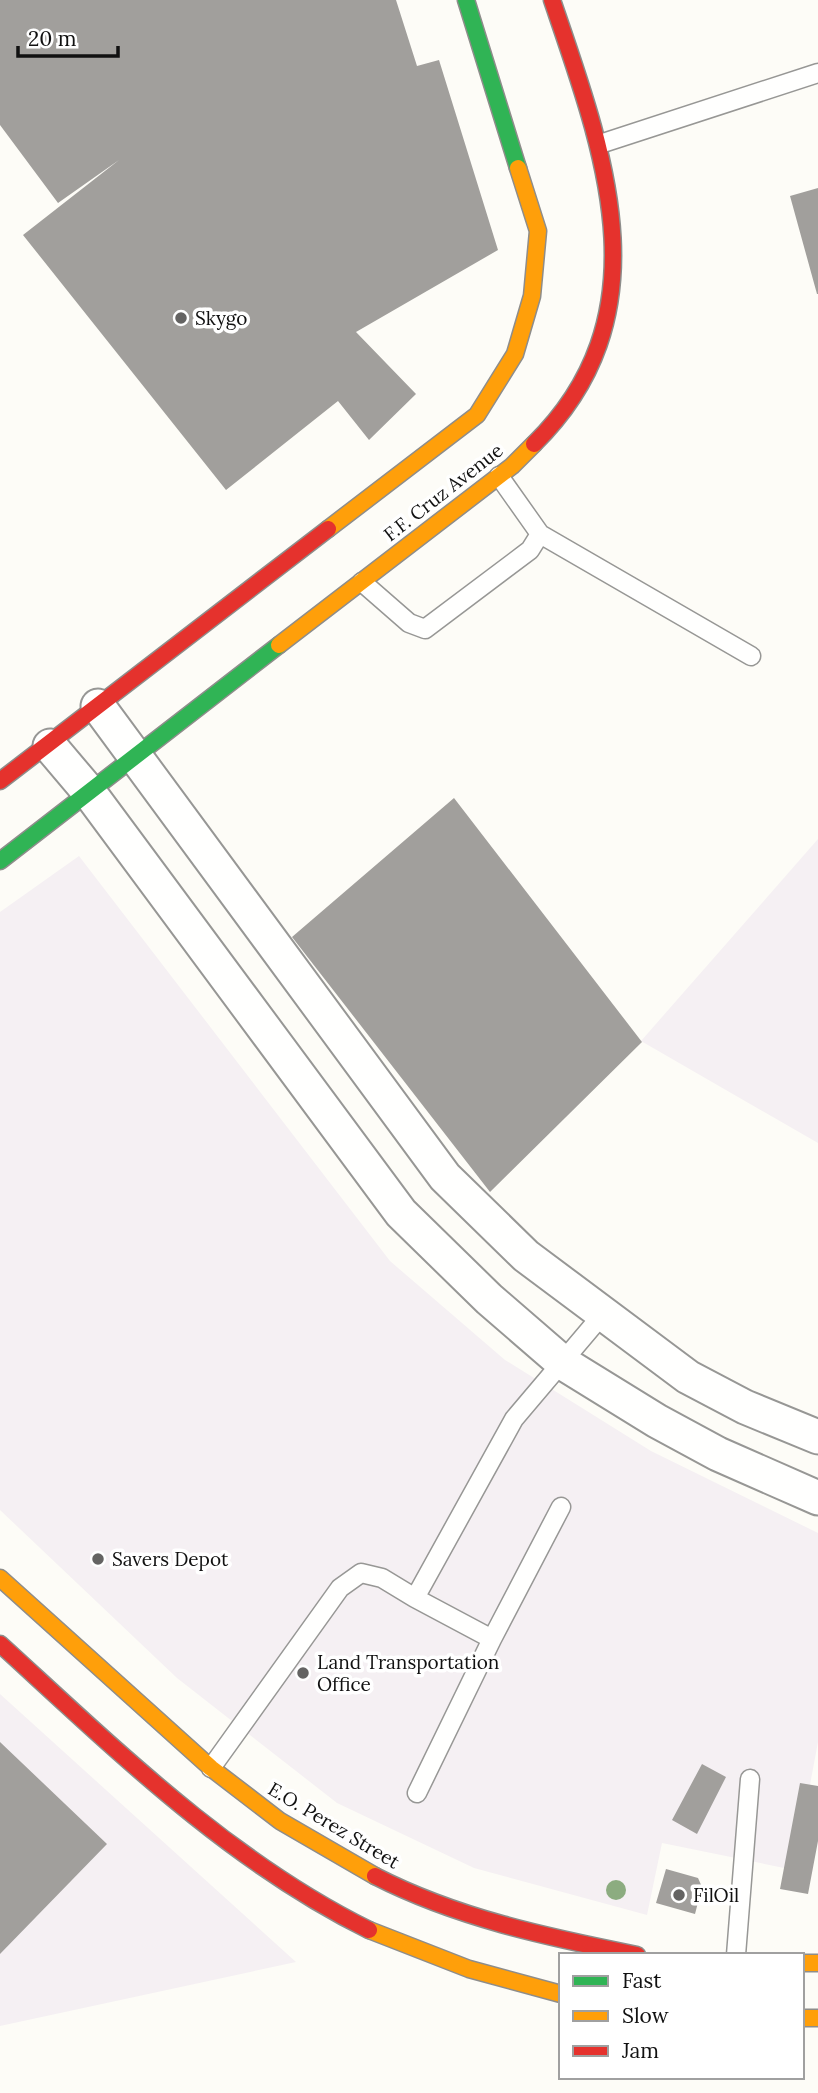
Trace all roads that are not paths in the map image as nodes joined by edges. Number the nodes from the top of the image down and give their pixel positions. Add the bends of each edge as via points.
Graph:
1 (466, 0) edge
2 (552, 0) edge
3 (818, 73) edge
4 (600, 144) junction
5 (499, 476) junction
6 (540, 534) junction
7 (362, 582) junction
8 (751, 656) dead end
9 (98, 706) junction
10 (50, 746) junction
11 (136, 756) junction
12 (0, 781) edge
13 (89, 792) junction
14 (0, 861) edge
15 (603, 1315) junction
16 (563, 1363) junction
17 (818, 1437) edge
18 (818, 1497) edge
19 (561, 1507) dead end
20 (0, 1578) edge
21 (415, 1598) junction
22 (492, 1639) junction
23 (0, 1644) edge
24 (211, 1768) junction
25 (750, 1779) dead end
26 (417, 1793) dead end
27 (626, 1953) edge
28 (736, 1953) edge
29 (559, 1994) edge

1 - 9 street, F.F. Cruz Avenue via 538,231 532,296 515,354 477,415
2 - 4 street, F.F. Cruz Avenue
3 - 4 lane
4 - 5 street, F.F. Cruz Avenue via 617,246 609,324 573,400
5 - 6 lane
5 - 7 street, F.F. Cruz Avenue
6 - 7 lane via 530,550 425,629 409,623
6 - 8 lane
7 - 11 street, F.F. Cruz Avenue
9 - 10 street, F.F. Cruz Avenue
9 - 11 street
10 - 12 street, F.F. Cruz Avenue
10 - 13 street
11 - 13 street, F.F. Cruz Avenue
11 - 15 street via 446,1177 527,1256
13 - 14 street, F.F. Cruz Avenue
13 - 16 street via 401,1213
15 - 16 lane
15 - 17 street via 688,1377
16 - 18 street via 718,1454
16 - 21 lane via 514,1419
19 - 22 lane
20 - 24 street, E.O. Perez Street via 111,1686
21 - 22 lane
21 - 24 lane via 382,1578 361,1573 340,1588
22 - 26 lane
23 - 29 street via 85,1714 176,1803 322,1905 402,1945
24 - 27 street, E.O. Perez Street via 280,1821 418,1898 533,1934
25 - 28 lane

